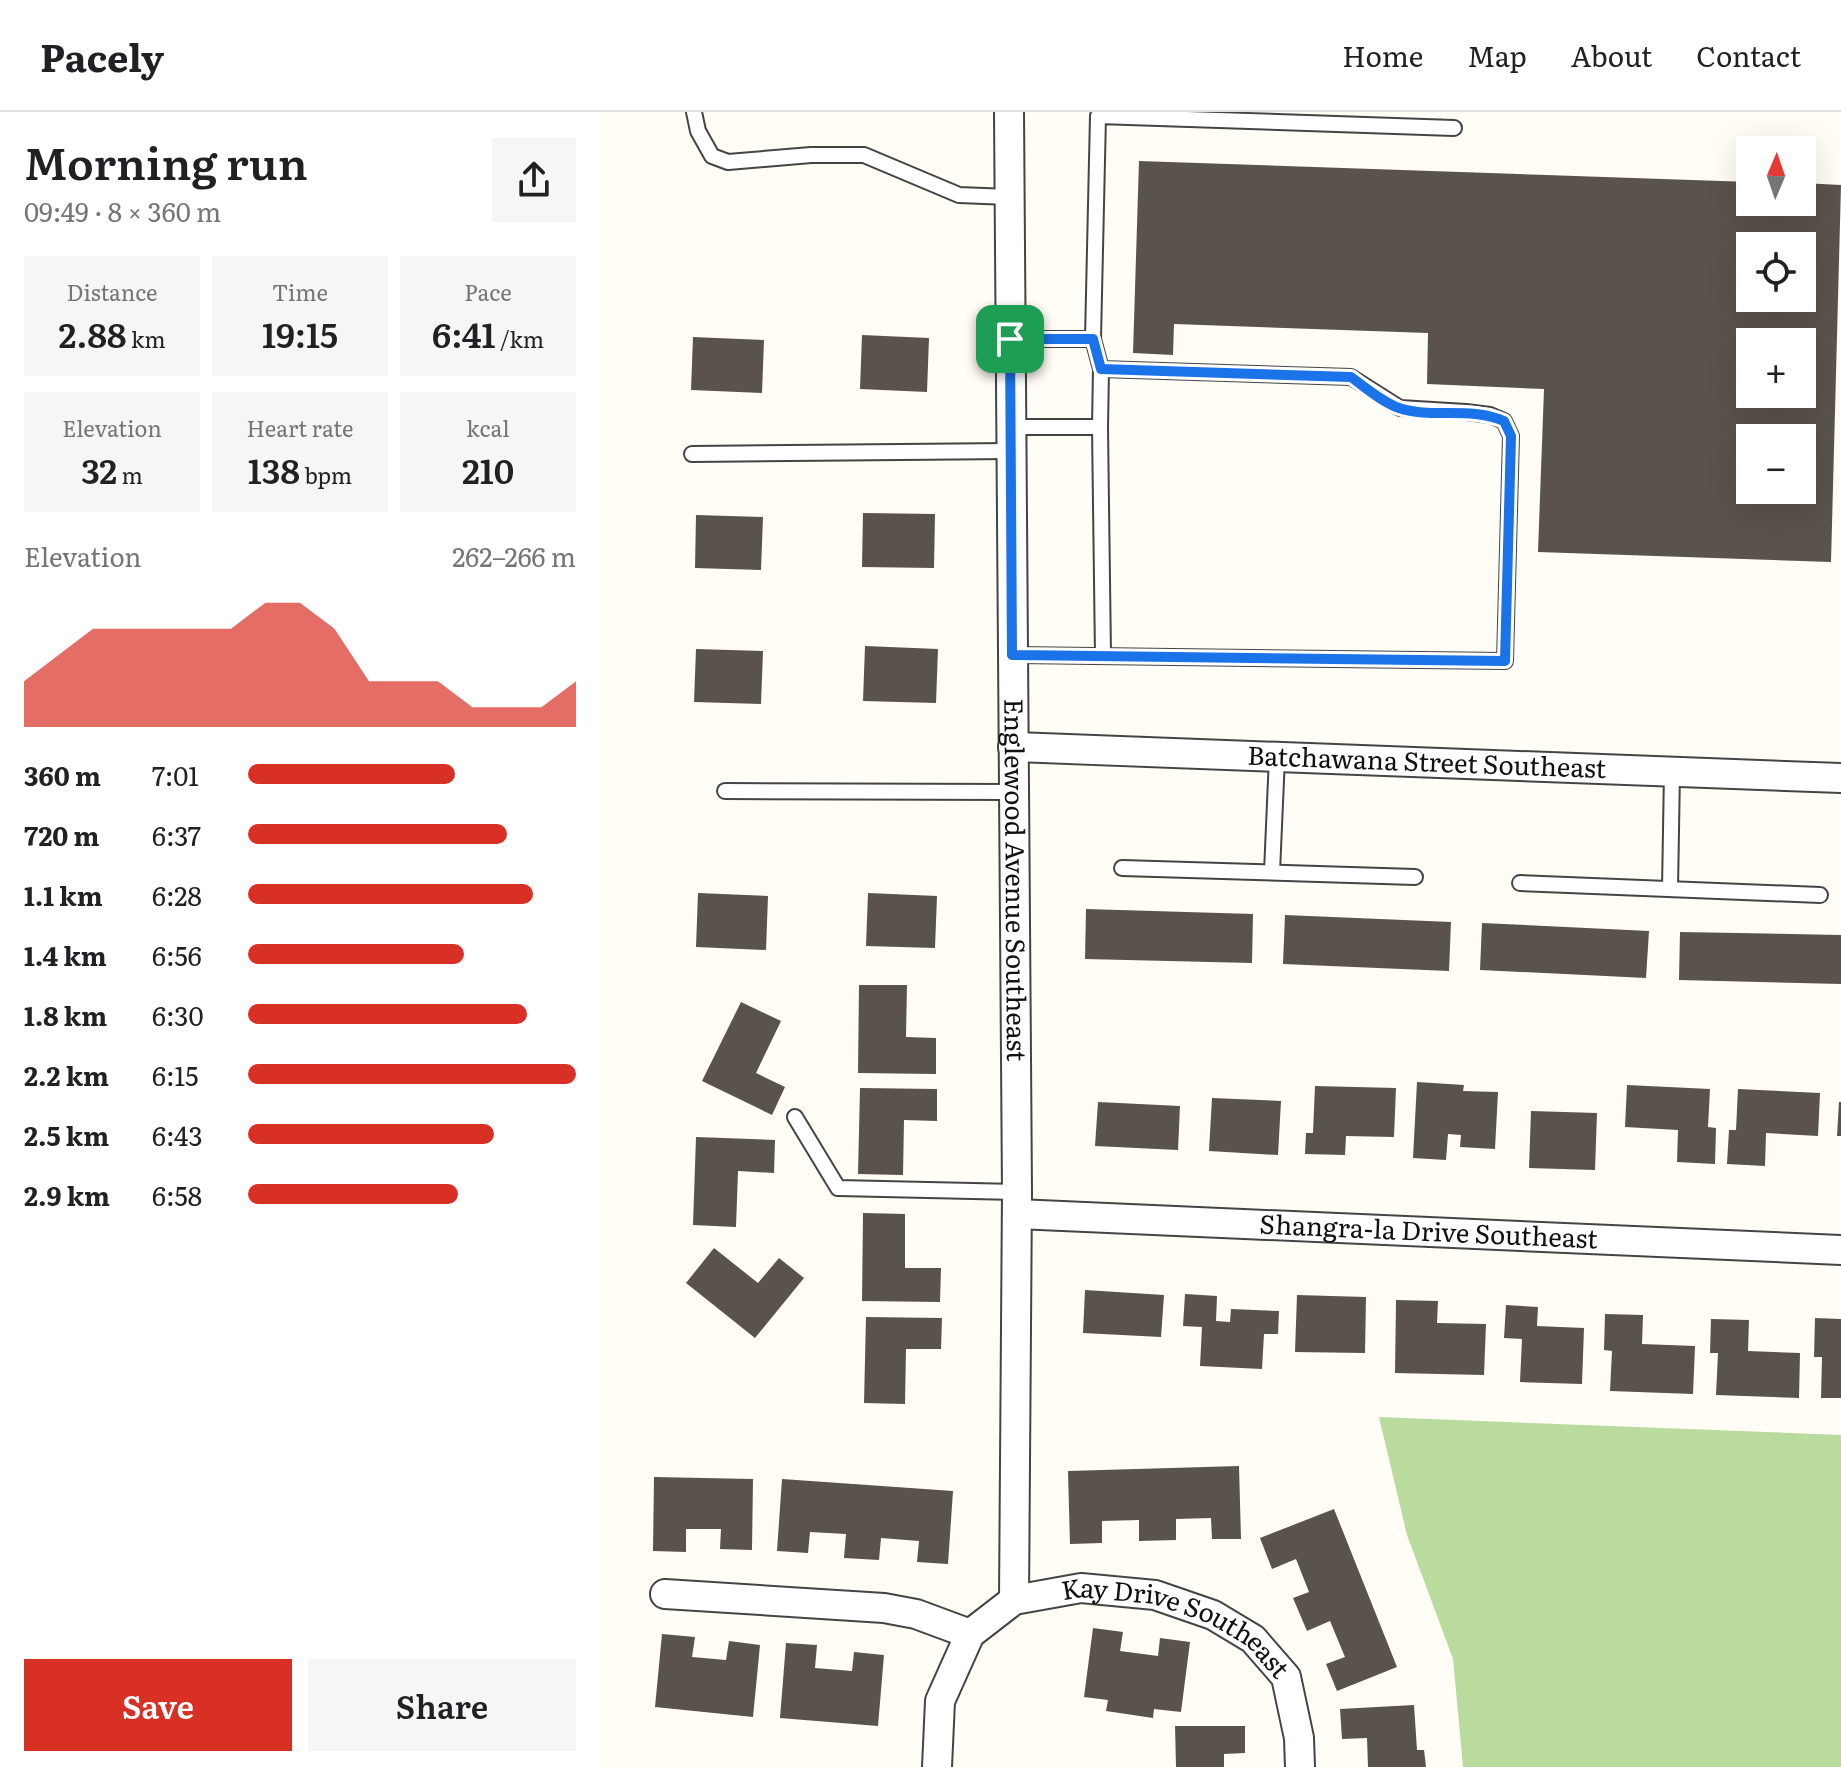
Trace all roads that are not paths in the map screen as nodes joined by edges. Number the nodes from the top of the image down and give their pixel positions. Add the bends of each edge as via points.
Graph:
1 (694, 112) edge
2 (1009, 112) edge
3 (1454, 128) dead end
4 (1009, 197) junction
5 (1010, 339) junction
6 (1093, 339) junction
7 (1101, 369) junction
8 (1100, 427) junction
9 (1011, 439) junction
10 (692, 454) dead end
11 (1012, 655) junction
12 (1103, 656) junction
13 (1013, 747) junction
14 (1277, 757) junction
15 (1672, 772) junction
16 (1841, 778) edge
17 (725, 791) dead end
18 (1013, 792) junction
19 (1122, 868) dead end
20 (1272, 872) junction
21 (1415, 877) dead end
22 (1520, 883) dead end
23 (1670, 889) junction
24 (1820, 895) dead end
25 (795, 1117) dead end
26 (1017, 1203) junction
27 (1841, 1250) edge
28 (665, 1594) dead end
29 (1014, 1600) junction
30 (970, 1634) junction
31 (937, 1767) edge
32 (1300, 1767) edge

1 - 4 lane via 712,156 728,162 864,155 959,195
2 - 4 street, Englewood Avenue Southeast
3 - 6 lane via 1098,116
4 - 5 street, Englewood Avenue Southeast
5 - 6 lane
5 - 9 street, Englewood Avenue Southeast
6 - 7 lane
7 - 8 lane
7 - 12 lane via 1351,377 1400,408 1490,415 1504,421 1511,436 1505,661
8 - 9 lane
8 - 12 lane
9 - 10 lane
9 - 11 street, Englewood Avenue Southeast
11 - 12 lane
11 - 13 street, Englewood Avenue Southeast
13 - 14 street, Batchawana Street Southeast
13 - 18 street, Englewood Avenue Southeast
14 - 15 street, Batchawana Street Southeast
14 - 20 lane
15 - 16 street, Batchawana Street Southeast
15 - 23 lane
17 - 18 lane
18 - 26 street, Englewood Avenue Southeast
19 - 20 lane
20 - 21 lane
22 - 23 lane
23 - 24 lane
25 - 26 lane via 838,1188
26 - 27 street, Shangra-la Drive Southeast
26 - 29 street, Englewood Avenue Southeast
28 - 30 street via 884,1608
29 - 30 street
29 - 32 street, Kay Drive Southeast via 1081,1588 1155,1595 1213,1615 1253,1639 1286,1677
30 - 31 street via 940,1701

